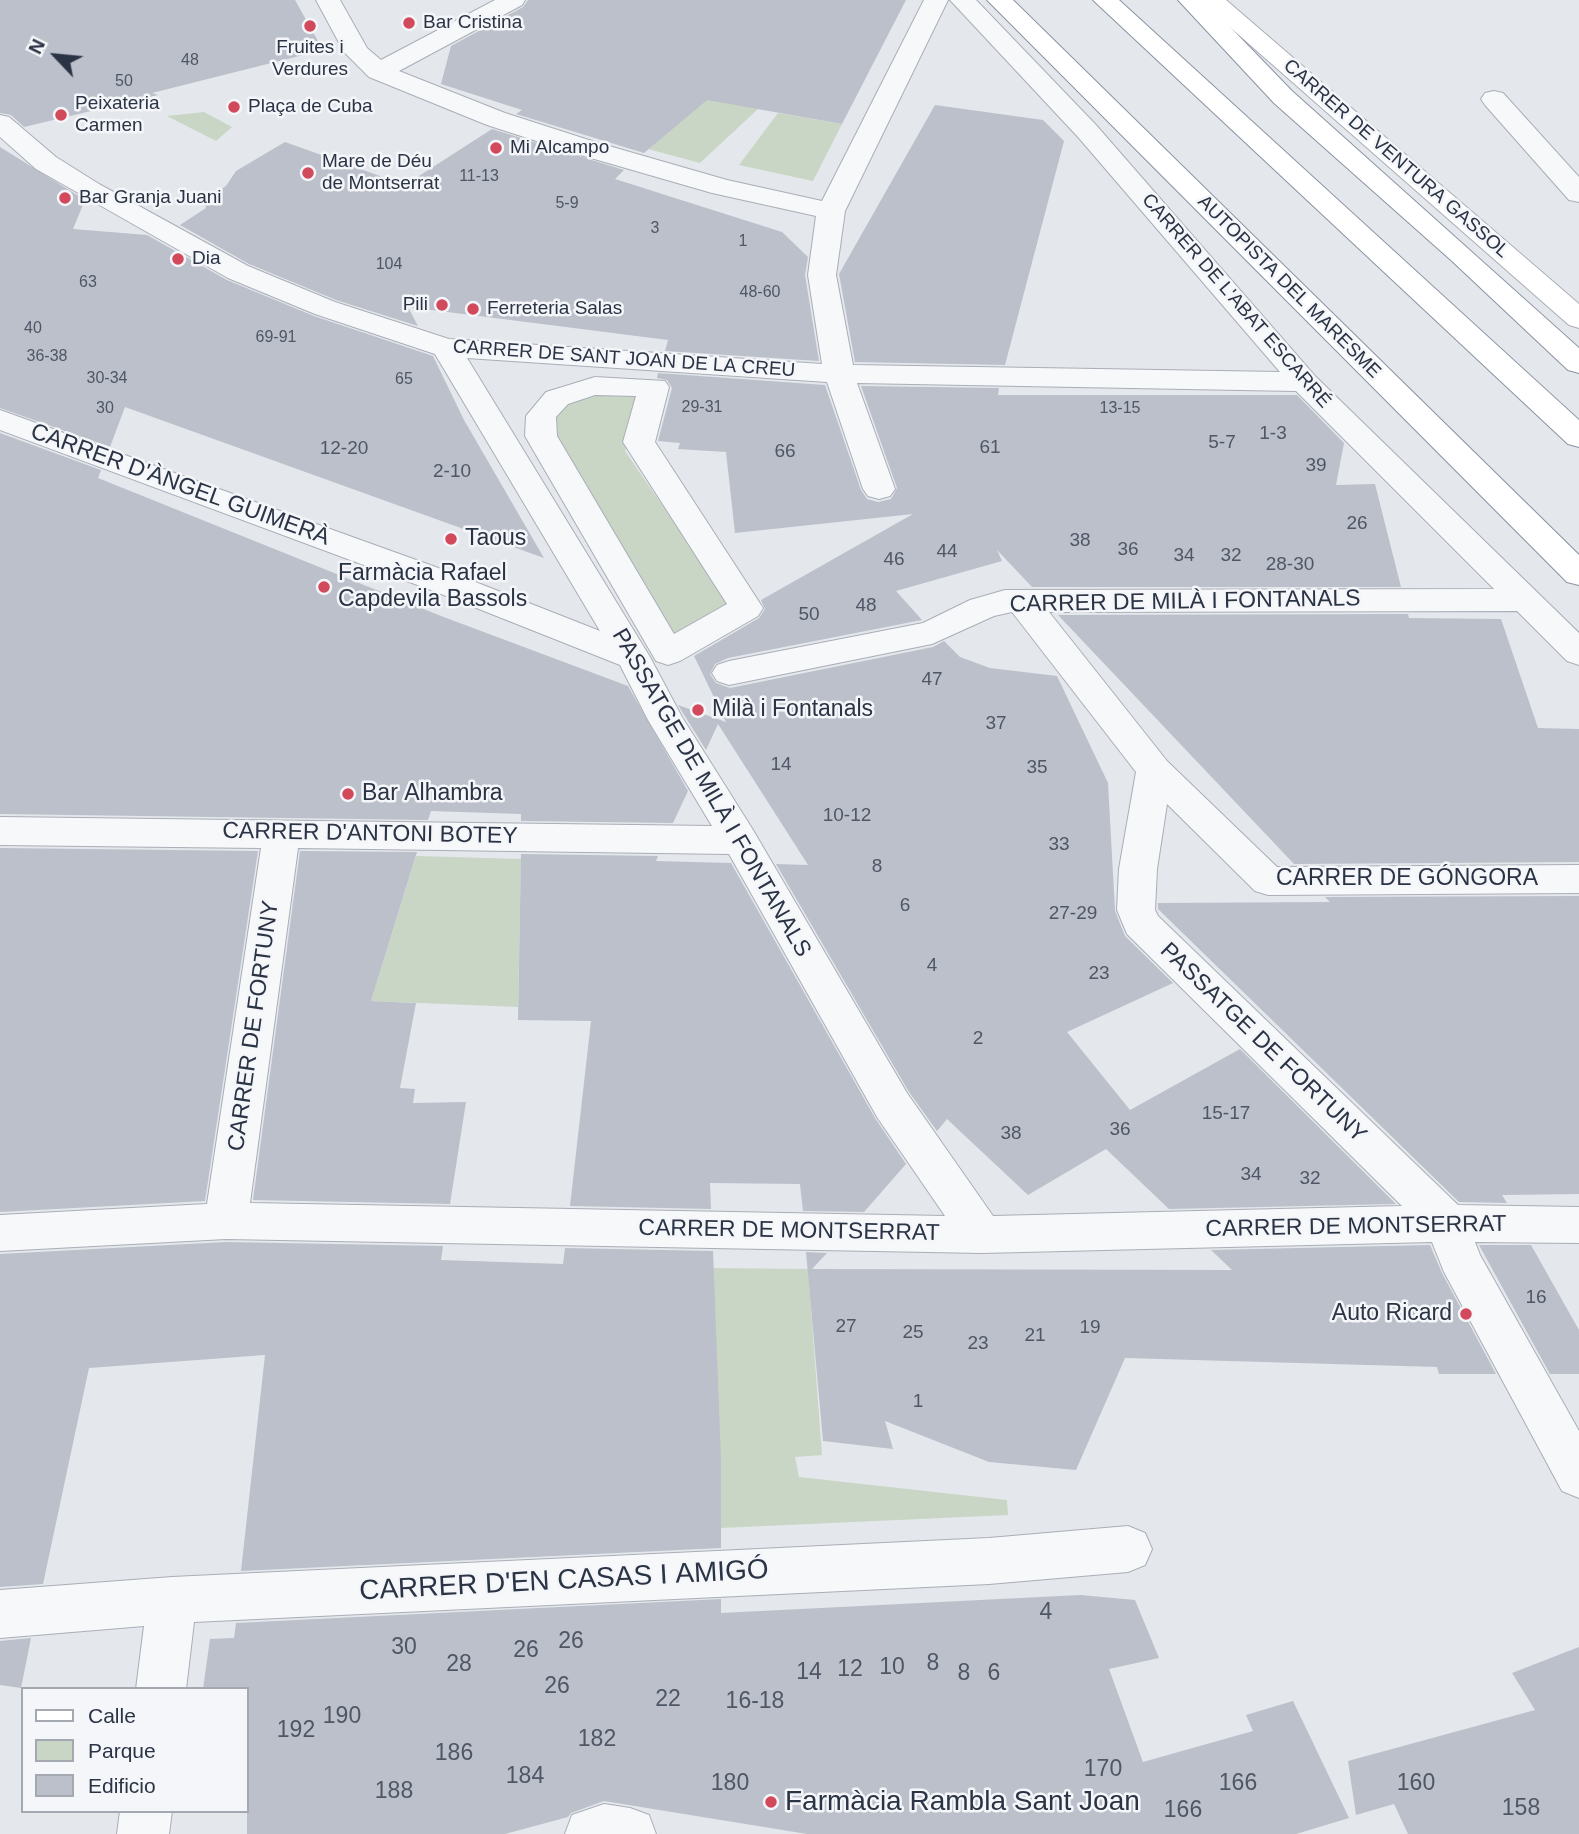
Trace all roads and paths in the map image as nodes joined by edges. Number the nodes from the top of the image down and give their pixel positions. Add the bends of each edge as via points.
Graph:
1 (328, 0) edge
2 (513, 0) edge
3 (936, 0) edge
4 (961, 0) edge
5 (999, 0) edge
6 (1105, 0) edge
7 (1190, 0) edge
8 (1212, 0) edge
9 (378, 72) junction
10 (1494, 99) dead end
11 (0, 123) edge
12 (1579, 194) edge
13 (831, 211) junction
14 (1579, 318) edge
15 (446, 348) junction
16 (1579, 364) edge
17 (839, 374) junction
18 (1304, 382) junction
19 (0, 419) edge
20 (1579, 437) edge
21 (879, 489) dead end
22 (1579, 574) edge
23 (1021, 600) junction
24 (1527, 600) junction
25 (1579, 653) edge
26 (651, 655) junction
27 (729, 673) dead end
28 (1154, 770) junction
29 (0, 831) edge
30 (282, 832) junction
31 (740, 840) junction
32 (1579, 879) edge
33 (226, 1221) junction
34 (1448, 1223) junction
35 (1579, 1225) edge
36 (0, 1233) edge
37 (982, 1235) junction
38 (1579, 1476) edge
39 (1128, 1549) dead end
40 (172, 1600) junction
41 (0, 1614) edge
42 (161, 1687) edge
43 (146, 1813) edge
44 (143, 1834) edge
45 (591, 1834) edge
46 (630, 1834) edge

1 - 9 street via 357,52
2 - 9 street
3 - 13 street
4 - 18 street, CARRER DE L'ABAT ESCARRÉ via 1087,131
5 - 22 main road, AUTOPISTA DEL MARESME
6 - 20 main road
7 - 16 main road via 1283,97
8 - 14 main road, CARRER DE VENTURA GASSOL
9 - 13 street via 496,119 586,148 722,187
10 - 12 street
11 - 15 street, CARRER DE SANT JOAN DE LA CREU via 78,183 238,272 325,308
13 - 17 street via 822,275
15 - 17 street, CARRER DE SANT JOAN DE LA CREU
15 - 26 street, PASSATGE DE MILÀ I FONTANALS
17 - 18 street, CARRER DE SANT JOAN DE LA CREU
17 - 21 street
18 - 24 street, CARRER DE L'ABAT ESCARRÉ
19 - 26 street, CARRER D'ÀNGEL GUIMERÀ
23 - 24 street, CARRER DE MILÀ I FONTANALS
23 - 27 street, CARRER DE MILÀ I FONTANALS via 982,608 932,634
23 - 28 street
24 - 25 street, CARRER DE L'ABAT ESCARRÉ
26 - 26 street via 746,608 639,442 654,387 594,386 572,391 545,410 539,422 541,436
26 - 31 street, PASSATGE DE MILÀ I FONTANALS via 666,720
28 - 32 street, CARRER DE GÓNGORA via 1268,881
28 - 34 street, PASSATGE DE FORTUNY via 1138,869 1136,910 1141,924
29 - 30 street, CARRER D'ANTONI BOTEY
30 - 31 street, CARRER D'ANTONI BOTEY
30 - 33 street, CARRER DE FORTUNY
31 - 37 street, PASSATGE DE MILÀ I FONTANALS via 892,1105
33 - 36 street, CARRER DE MONTSERRAT
33 - 37 street, CARRER DE MONTSERRAT
34 - 35 street, CARRER DE MONTSERRAT
34 - 37 street, CARRER DE MONTSERRAT
34 - 38 street, PASSATGE DE FORTUNY via 1459,1259
39 - 40 street, CARRER D'EN CASAS I AMIGÓ via 989,1561
40 - 41 street, CARRER D'EN CASAS I AMIGÓ
40 - 42 street
43 - 44 street
45 - 46 street via 604,1830

